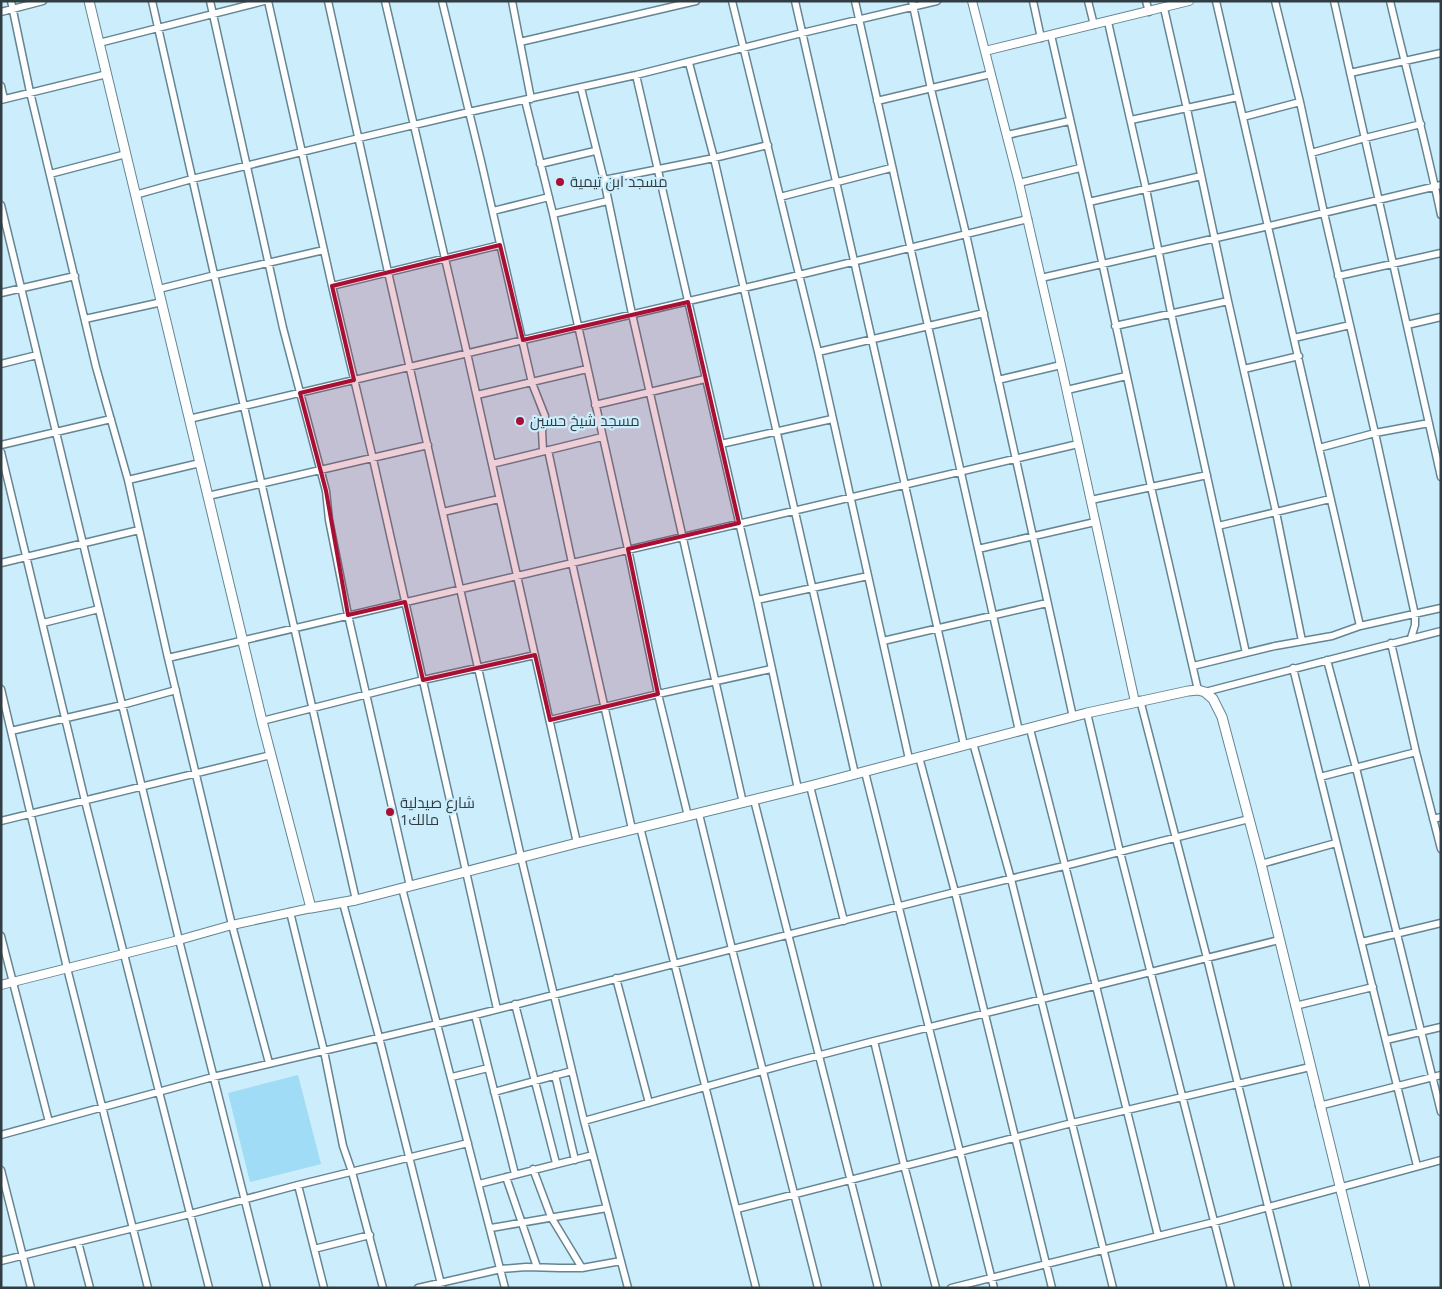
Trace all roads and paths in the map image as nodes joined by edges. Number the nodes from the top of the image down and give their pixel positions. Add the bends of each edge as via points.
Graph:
1 (12, 1) edge
2 (43, 1) edge
3 (88, 1) edge
4 (152, 1) edge
5 (210, 1) edge
6 (264, 1) edge
7 (268, 1) edge
8 (328, 1) edge
9 (385, 1) edge
10 (442, 1) edge
11 (512, 1) edge
12 (696, 1) edge
13 (732, 1) edge
14 (795, 1) edge
15 (854, 1) edge
16 (937, 1) edge
17 (972, 1) edge
18 (1033, 1) edge
19 (1088, 1) edge
20 (1146, 1) edge
21 (1189, 1) edge
22 (1216, 1) edge
23 (1275, 1) edge
24 (1334, 1) edge
25 (1390, 1) edge
26 (913, 4) edge
27 (1164, 8) junction
28 (13, 9) junction
29 (1, 12) edge
30 (1149, 12) junction
31 (212, 14) junction
32 (859, 20) junction
33 (1108, 22) junction
34 (1094, 25) junction
35 (159, 28) junction
36 (802, 33) junction
37 (1051, 35) junction
38 (1042, 38) junction
39 (520, 42) junction
40 (99, 43) junction
41 (744, 48) junction
42 (985, 51) junction
43 (1441, 53) edge
44 (1404, 61) junction
45 (689, 63) junction
46 (1350, 72) junction
47 (107, 74) junction
48 (990, 74) junction
49 (636, 75) junction
50 (1, 86) edge
51 (581, 88) junction
52 (932, 89) junction
53 (30, 92) junction
54 (1238, 97) junction
55 (3, 99) edge
56 (528, 99) junction
57 (877, 101) junction
58 (1300, 102) junction
59 (1187, 108) junction
60 (469, 112) junction
61 (1243, 117) junction
62 (1070, 120) junction
63 (1131, 120) junction
64 (1421, 124) junction
65 (414, 125) junction
66 (1007, 135) junction
67 (359, 138) junction
68 (1365, 138) junction
69 (768, 145) junction
70 (595, 151) junction
71 (302, 152) junction
72 (126, 154) junction
73 (1311, 154) junction
74 (714, 158) junction
75 (540, 164) junction
76 (247, 166) junction
77 (891, 168) junction
78 (1080, 168) junction
79 (658, 170) junction
80 (50, 174) junction
81 (1201, 176) junction
82 (192, 179) junction
83 (604, 180) junction
84 (835, 182) junction
85 (1020, 183) junction
86 (1438, 186) edge
87 (1146, 189) junction
88 (136, 195) junction
89 (549, 197) junction
90 (780, 197) junction
91 (1378, 200) junction
92 (608, 201) junction
93 (1089, 202) junction
94 (1, 205) edge
95 (493, 211) junction
96 (1324, 213) junction
97 (553, 214) junction
98 (1441, 215) edge
99 (1028, 219) junction
100 (1269, 226) junction
101 (966, 234) junction
102 (1215, 239) junction
103 (500, 245) junction
104 (911, 248) junction
105 (324, 250) junction
106 (1158, 252) junction
107 (1441, 253) edge
108 (444, 258) junction
109 (854, 261) junction
110 (269, 263) junction
111 (1393, 264) junction
112 (1102, 265) junction
113 (388, 272) junction
114 (215, 274) junction
115 (799, 275) junction
116 (75, 276) junction
117 (1338, 276) junction
118 (1041, 278) junction
119 (332, 286) junction
120 (21, 288) junction
121 (744, 288) junction
122 (159, 289) junction
123 (1, 293) edge
124 (1228, 301) junction
125 (162, 302) junction
126 (688, 302) junction
127 (984, 312) junction
128 (1171, 313) junction
129 (632, 314) junction
130 (1441, 317) edge
131 (85, 319) junction
132 (928, 325) junction
133 (1350, 325) junction
134 (1407, 325) junction
135 (1115, 326) junction
136 (578, 327) junction
137 (1294, 338) junction
138 (872, 339) junction
139 (523, 340) junction
140 (818, 352) junction
141 (467, 353) junction
142 (37, 355) junction
143 (1298, 356) junction
144 (1, 364) edge
145 (1061, 365) junction
146 (410, 367) junction
147 (1244, 369) junction
148 (587, 370) junction
149 (1126, 376) junction
150 (705, 379) junction
151 (354, 380) junction
152 (998, 380) junction
153 (532, 383) junction
154 (1067, 390) junction
155 (650, 392) junction
156 (300, 393) junction
157 (476, 396) junction
158 (595, 405) junction
159 (244, 406) junction
160 (832, 418) junction
161 (111, 419) junction
162 (189, 419) junction
163 (1429, 423) junction
164 (56, 431) junction
165 (776, 432) junction
166 (1376, 433) junction
167 (602, 437) junction
168 (721, 444) junction
169 (1078, 444) junction
170 (1, 445) edge
171 (428, 446) junction
172 (1319, 448) junction
173 (546, 451) junction
174 (1, 452) edge
175 (374, 458) junction
176 (1016, 458) junction
177 (200, 463) junction
178 (492, 464) junction
179 (320, 470) junction
180 (961, 472) junction
181 (1207, 475) junction
182 (1440, 475) edge
183 (128, 480) junction
184 (262, 484) junction
185 (905, 484) junction
186 (1151, 488) junction
187 (208, 496) junction
188 (850, 497) junction
189 (499, 499) junction
190 (1330, 499) junction
191 (1091, 500) junction
192 (794, 510) junction
193 (443, 512) junction
194 (1276, 512) junction
195 (1095, 522) junction
196 (739, 523) junction
197 (1218, 526) junction
198 (139, 530) junction
199 (1033, 535) junction
200 (683, 536) junction
201 (83, 543) junction
202 (628, 549) junction
203 (978, 549) junction
204 (27, 557) junction
205 (1, 563) edge
206 (572, 563) junction
207 (868, 576) junction
208 (516, 577) junction
209 (812, 587) junction
210 (460, 590) junction
211 (757, 600) junction
212 (405, 602) junction
213 (1048, 603) junction
214 (1441, 608) edge
215 (99, 610) junction
216 (348, 615) junction
217 (1415, 615) junction
218 (993, 616) junction
219 (43, 623) junction
220 (1360, 626) junction
221 (294, 628) junction
222 (938, 629) junction
223 (1441, 631) edge
224 (1411, 638) junction
225 (243, 640) junction
226 (1302, 640) junction
227 (883, 641) junction
228 (1391, 643) junction
229 (1246, 653) junction
230 (535, 655) junction
231 (168, 658) junction
232 (1327, 660) junction
233 (1193, 666) junction
234 (478, 668) junction
235 (1293, 668) junction
236 (771, 669) junction
237 (423, 680) junction
238 (715, 681) junction
239 (1, 689) edge
240 (176, 690) junction
241 (1201, 691) junction
242 (366, 694) junction
243 (658, 694) junction
244 (2, 697) edge
245 (1138, 701) junction
246 (122, 705) junction
247 (605, 707) junction
248 (312, 708) junction
249 (1087, 713) junction
250 (1073, 717) junction
251 (65, 718) junction
252 (550, 720) junction
253 (262, 721) junction
254 (1030, 729) junction
255 (11, 731) junction
256 (1019, 731) junction
257 (973, 743) junction
258 (964, 745) junction
259 (1416, 752) junction
260 (271, 755) junction
261 (919, 757) junction
262 (910, 759) junction
263 (1356, 768) junction
264 (865, 772) junction
265 (196, 773) junction
266 (855, 774) junction
267 (1320, 777) junction
268 (810, 786) junction
269 (142, 787) junction
270 (798, 789) junction
271 (754, 800) junction
272 (85, 801) junction
273 (743, 803) junction
274 (31, 814) junction
275 (699, 814) junction
276 (688, 816) junction
277 (1441, 817) edge
278 (1433, 819) junction
279 (1249, 820) junction
280 (1, 821) edge
281 (636, 828) junction
282 (1176, 837) junction
283 (577, 842) junction
284 (1336, 843) junction
285 (1441, 849) edge
286 (1120, 852) junction
287 (521, 857) junction
288 (1261, 864) junction
289 (1064, 866) junction
290 (466, 872) junction
291 (1010, 879) junction
292 (406, 887) junction
293 (955, 892) junction
294 (356, 900) junction
295 (343, 902) junction
296 (899, 907) junction
297 (311, 908) junction
298 (290, 912) junction
299 (844, 921) junction
300 (1441, 922) edge
301 (232, 925) junction
302 (1397, 933) junction
303 (789, 935) junction
304 (1, 936) edge
305 (179, 940) junction
306 (1279, 940) junction
307 (1362, 942) junction
308 (732, 949) junction
309 (124, 954) junction
310 (1208, 958) junction
311 (674, 963) junction
312 (67, 968) junction
313 (1151, 972) junction
314 (616, 978) junction
315 (13, 982) junction
316 (1, 985) edge
317 (1096, 986) junction
318 (1373, 987) junction
319 (554, 994) junction
320 (1040, 1000) junction
321 (515, 1004) junction
322 (1295, 1006) junction
323 (497, 1009) junction
324 (985, 1013) junction
325 (475, 1015) junction
326 (437, 1024) junction
327 (928, 1027) junction
328 (1441, 1027) edge
329 (1421, 1031) junction
330 (379, 1037) junction
331 (1386, 1040) junction
332 (874, 1041) junction
333 (324, 1051) junction
334 (819, 1055) junction
335 (269, 1064) junction
336 (1310, 1067) junction
337 (488, 1068) junction
338 (763, 1070) junction
339 (572, 1071) junction
340 (555, 1075) junction
341 (1441, 1075) edge
342 (213, 1077) junction
343 (452, 1077) junction
344 (1432, 1078) junction
345 (535, 1080) junction
346 (1238, 1084) junction
347 (706, 1086) junction
348 (1398, 1087) junction
349 (159, 1092) junction
350 (494, 1092) junction
351 (1183, 1097) junction
352 (649, 1103) junction
353 (1319, 1106) junction
354 (102, 1107) junction
355 (1127, 1110) junction
356 (1441, 1112) edge
357 (584, 1121) junction
358 (49, 1122) junction
359 (1072, 1123) junction
360 (1, 1135) edge
361 (1016, 1138) junction
362 (468, 1142) junction
363 (961, 1152) junction
364 (593, 1155) junction
365 (409, 1158) junction
366 (575, 1160) junction
367 (1441, 1160) edge
368 (556, 1164) junction
369 (904, 1165) junction
370 (1417, 1166) junction
371 (1, 1170) edge
372 (533, 1170) junction
373 (352, 1172) junction
374 (515, 1174) junction
375 (506, 1177) junction
376 (850, 1180) junction
377 (479, 1184) junction
378 (298, 1185) junction
379 (1340, 1188) junction
380 (794, 1194) junction
381 (244, 1200) junction
382 (1268, 1207) junction
383 (607, 1208) junction
384 (737, 1209) junction
385 (190, 1214) junction
386 (551, 1217) junction
387 (522, 1222) junction
388 (1214, 1222) junction
389 (133, 1228) junction
390 (490, 1228) junction
391 (370, 1235) junction
392 (1158, 1236) junction
393 (78, 1242) junction
394 (314, 1249) junction
395 (1103, 1250) junction
396 (23, 1256) junction
397 (1, 1261) edge
398 (621, 1262) junction
399 (1046, 1264) junction
400 (537, 1267) junction
401 (582, 1268) junction
402 (501, 1269) junction
403 (992, 1277) junction
404 (441, 1285) edge
405 (31, 1288) edge
406 (90, 1288) edge
407 (148, 1288) edge
408 (209, 1288) edge
409 (267, 1288) edge
410 (324, 1288) edge
411 (383, 1288) edge
412 (418, 1288) edge
413 (506, 1288) edge
414 (628, 1288) edge
415 (756, 1288) edge
416 (818, 1288) edge
417 (878, 1288) edge
418 (936, 1288) edge
419 (951, 1288) edge
420 (994, 1288) edge
421 (1052, 1288) edge
422 (1112, 1288) edge
423 (1231, 1288) edge
424 (1288, 1288) edge
425 (1365, 1288) edge

1 - 28 street
2 - 28 street
3 - 40 main road
4 - 35 street
5 - 31 street
6 - 31 street
7 - 71 street
8 - 67 street
9 - 65 street
10 - 60 street
11 - 39 street
12 - 39 street
13 - 41 street
14 - 36 street
15 - 32 street
16 - 26 street
17 - 42 street
18 - 38 street
19 - 34 street
20 - 30 street
21 - 27 street
22 - 54 street
23 - 58 street
24 - 46 street
25 - 44 street
26 - 32 street
26 - 52 street
27 - 30 street
27 - 59 street
28 - 29 street
28 - 53 street
30 - 33 street
31 - 35 street
31 - 76 street
32 - 36 street
32 - 57 street
33 - 34 street
33 - 63 street
34 - 37 street
35 - 40 street
35 - 82 street
36 - 41 street
36 - 84 street
37 - 38 street
37 - 62 street
38 - 42 street
39 - 56 street
40 - 47 main road
41 - 45 street
41 - 69 street
42 - 48 street
43 - 44 street
44 - 46 street
44 - 64 street
45 - 49 street
45 - 74 street
46 - 68 street
47 - 53 street
47 - 72 main road
48 - 52 street
48 - 66 street
49 - 51 street
49 - 79 street
50 - 55 street
51 - 56 street
51 - 70 street
52 - 57 street
52 - 101 street
53 - 55 street
53 - 80 street
54 - 59 street
54 - 61 street
56 - 60 street
56 - 75 street
57 - 77 street
58 - 61 street
58 - 73 street
59 - 63 street
59 - 81 street
60 - 65 street
60 - 95 street
61 - 100 street
62 - 66 street
62 - 78 street
63 - 87 street
64 - 68 street
64 - 86 street
65 - 67 street
65 - 108 street
66 - 85 street
67 - 71 street
67 - 113 street
68 - 73 street
68 - 91 street
69 - 74 street
69 - 90 street
70 - 75 street
70 - 83 street
71 - 76 street
71 - 105 street
72 - 80 street
72 - 88 main road
73 - 96 street
74 - 79 street
74 - 121 street
75 - 89 street
76 - 82 street
76 - 110 street
77 - 84 street
77 - 104 street
78 - 85 street
78 - 93 street
79 - 83 street
79 - 126 street
80 - 116 street
81 - 87 street
81 - 102 street
82 - 88 street
82 - 114 street
83 - 92 street
84 - 90 street
84 - 109 street
85 - 99 street
86 - 91 street
86 - 98 street
87 - 93 street
87 - 106 street
88 - 122 main road
89 - 95 street
89 - 97 street
90 - 115 street
91 - 96 street
91 - 111 street
92 - 97 street
92 - 129 street
93 - 112 street
94 - 120 street
95 - 103 street
96 - 100 street
96 - 117 street
97 - 136 street
99 - 101 street
99 - 118 street
100 - 102 street
100 - 137 street
101 - 104 street
101 - 127 street
102 - 106 street
102 - 124 street
103 - 108 street
103 - 139 street
104 - 109 street
104 - 132 street
105 - 110 street
105 - 119 street
106 - 112 street
106 - 128 street
107 - 111 street
108 - 113 street
108 - 141 street
109 - 115 street
109 - 138 street
110 - 114 street
110 - 156 street
111 - 117 street
111 - 134 street
112 - 118 street
112 - 135 street
113 - 119 street
113 - 146 street
114 - 122 street
114 - 159 street
115 - 121 street
115 - 140 street
116 - 120 street
116 - 131 street
117 - 133 street
118 - 145 street
119 - 151 street
120 - 123 street
120 - 142 street
121 - 126 street
121 - 165 street
122 - 125 main road
124 - 128 street
124 - 147 street
125 - 131 street
125 - 162 main road
126 - 129 street
126 - 150 street
127 - 132 street
127 - 152 street
128 - 135 street
128 - 181 street
129 - 136 street
129 - 155 street
130 - 134 street
131 - 161 street
132 - 138 street
132 - 180 street
133 - 137 street
133 - 166 street
134 - 163 street
135 - 149 street
136 - 139 street
136 - 148 street
137 - 143 street
138 - 140 street
138 - 185 street
139 - 141 street
139 - 153 street
140 - 160 street
141 - 146 street
141 - 157 street
142 - 144 street
142 - 164 street
143 - 147 street
143 - 172 street
145 - 152 street
145 - 154 street
146 - 151 street
146 - 171 street
147 - 194 street
148 - 153 street
148 - 158 street
149 - 154 street
149 - 186 street
150 - 155 street
150 - 168 street
151 - 156 street
151 - 175 street
152 - 176 street
153 - 157 street
153 - 173 street via 546,418 542,430
154 - 169 street
155 - 158 street
155 - 200 street
156 - 159 street
156 - 179 street
157 - 178 street
158 - 167 street
159 - 162 street
159 - 184 street
160 - 165 street
160 - 188 street
161 - 164 street
161 - 183 street
162 - 177 main road
163 - 166 street
163 - 182 street
164 - 170 street
164 - 201 street
165 - 168 street
165 - 192 street
166 - 172 street
166 - 217 street
167 - 173 street
167 - 202 street
168 - 196 street
169 - 176 street
169 - 191 street
171 - 175 street
171 - 193 street
172 - 190 street
173 - 178 street
173 - 206 street
174 - 204 street
175 - 179 street
175 - 212 street
176 - 180 street
176 - 199 street
177 - 183 street
177 - 187 main road
178 - 189 street
179 - 184 street
179 - 216 street
180 - 185 street
180 - 203 street
181 - 186 street
181 - 197 street
183 - 198 street
184 - 187 street
184 - 221 street
185 - 188 street
185 - 222 street
186 - 191 street
186 - 233 street
187 - 225 main road
188 - 192 street
188 - 207 street
189 - 193 street
189 - 208 street
190 - 194 street
190 - 220 street
191 - 195 street
192 - 196 street
192 - 209 street
193 - 210 street
194 - 197 street
194 - 226 street
195 - 199 street
195 - 245 street
196 - 200 street
196 - 211 street
197 - 229 street
198 - 201 street
198 - 231 street
199 - 203 street
199 - 213 street
200 - 202 street
200 - 238 street
201 - 204 street
201 - 215 street
202 - 206 street
202 - 243 street
203 - 218 street
204 - 205 street
204 - 219 street
206 - 208 street
206 - 247 street
207 - 209 street
207 - 227 street
208 - 210 street
208 - 230 street
209 - 211 street
209 - 266 street
210 - 212 street
210 - 234 street
211 - 236 street
212 - 216 street
212 - 237 street
213 - 218 street
213 - 250 street
214 - 217 street
215 - 219 street
215 - 246 street
216 - 221 street
216 - 242 street
217 - 220 street
217 - 224 street
218 - 222 street
218 - 256 street
219 - 251 street
220 - 226 street via 1332,636
221 - 225 street
221 - 248 street
222 - 227 street
222 - 258 street
223 - 224 street
224 - 228 street
225 - 231 street
225 - 253 main road
226 - 229 street
227 - 262 street
228 - 232 street
228 - 259 street
229 - 233 street
230 - 234 street
230 - 252 street
231 - 240 street
232 - 235 street
232 - 263 street
233 - 241 street
234 - 237 street
234 - 287 street
235 - 241 street
235 - 267 street
236 - 238 street
236 - 270 street
237 - 242 street
237 - 290 street
238 - 243 street
238 - 273 street
239 - 244 street
240 - 246 street
240 - 265 street
241 - 245 main road
241 - 279 main road via 1213,698 1222,717
242 - 248 street
242 - 292 street
243 - 247 street
243 - 276 street
244 - 255 street
245 - 249 main road
245 - 282 street
246 - 251 street
246 - 269 street
247 - 252 street
247 - 281 street
248 - 253 street
248 - 294 street
249 - 250 main road
249 - 286 street
250 - 254 main road
251 - 255 street
251 - 272 street
252 - 283 street
253 - 260 main road
254 - 256 main road
254 - 289 street
255 - 274 street
256 - 257 main road
257 - 258 main road
257 - 291 street
258 - 261 main road
259 - 263 street
259 - 278 street
260 - 265 street
260 - 297 main road
261 - 262 main road
261 - 293 street
262 - 264 main road
263 - 267 street
263 - 302 street
264 - 266 main road
264 - 296 street
265 - 269 street
265 - 301 street
266 - 268 main road
267 - 284 street
268 - 270 main road
268 - 299 street
269 - 272 street
269 - 305 street
270 - 271 main road
271 - 273 main road
271 - 303 street
272 - 274 street
272 - 309 street
273 - 275 main road
274 - 280 street
274 - 312 street
275 - 276 main road
275 - 308 street
276 - 281 main road
277 - 278 street
278 - 285 street
279 - 282 street
279 - 288 main road
281 - 283 main road
281 - 311 street
282 - 286 street
282 - 310 street
283 - 287 main road
284 - 288 street
284 - 307 street
286 - 289 street
286 - 313 street
287 - 290 main road
287 - 319 street
288 - 306 main road
289 - 291 street
289 - 317 street
290 - 292 main road
290 - 323 street
291 - 293 street
291 - 320 street
292 - 294 main road
292 - 326 street
293 - 296 street
293 - 324 street
294 - 295 main road
295 - 297 main road
295 - 330 street
296 - 299 street
296 - 327 street
297 - 298 street
298 - 301 street
298 - 333 street
299 - 303 street
300 - 302 street
301 - 305 street
301 - 335 street
302 - 307 street
302 - 329 street
303 - 308 street
303 - 334 street
304 - 315 street
305 - 309 street
305 - 342 street
306 - 310 street
306 - 322 main road
307 - 318 street
308 - 311 street
308 - 338 street
309 - 312 street
309 - 349 street
310 - 313 street
310 - 346 street
311 - 314 street
311 - 347 street
312 - 315 street
312 - 354 street
313 - 317 street
313 - 351 street
314 - 319 street
314 - 352 street
315 - 316 street
315 - 358 street
317 - 320 street
317 - 355 street
318 - 322 street
318 - 331 street
319 - 321 street
319 - 339 street
320 - 324 street
320 - 359 street
321 - 323 street
321 - 345 street
322 - 336 main road
323 - 325 street
324 - 327 street
324 - 361 street
325 - 326 street
325 - 337 street
326 - 330 street
326 - 343 street
327 - 332 street
327 - 363 street
328 - 329 street
329 - 331 street
329 - 344 street
330 - 333 street
330 - 365 street
331 - 348 street
332 - 334 street
332 - 369 street
333 - 335 street
333 - 373 street via 343,1146
334 - 338 street
334 - 376 street
335 - 342 street
336 - 346 street
336 - 353 main road
337 - 343 street
337 - 350 street
338 - 347 street
338 - 380 street
339 - 340 street
339 - 357 street
340 - 345 street
340 - 366 street
341 - 344 street
342 - 349 street
342 - 381 street
343 - 362 street
344 - 348 street
344 - 356 street
345 - 350 street
345 - 368 street
346 - 351 street
346 - 382 street
347 - 352 street
347 - 384 street
348 - 353 street
348 - 370 street
349 - 354 street
349 - 385 street
350 - 374 street
351 - 355 street
351 - 388 street
352 - 357 street
353 - 379 main road
354 - 358 street
354 - 389 street
355 - 359 street
355 - 392 street
357 - 364 street
358 - 360 street
359 - 361 street
359 - 395 street
361 - 363 street
361 - 399 street
362 - 365 street
362 - 377 street
363 - 369 street
363 - 403 street
364 - 366 street
364 - 383 street
365 - 373 street
365 - 404 street
366 - 368 street
367 - 370 street
368 - 372 street
369 - 376 street
369 - 418 street
370 - 379 street
371 - 396 street
372 - 374 street
372 - 386 street
373 - 378 street
373 - 391 street
374 - 375 street
375 - 377 street
375 - 387 street
376 - 380 street
376 - 417 street
377 - 390 street
378 - 381 street
378 - 394 street
379 - 382 street
379 - 425 main road
380 - 384 street
380 - 416 street
381 - 385 street
381 - 409 street
382 - 388 street
382 - 424 street
383 - 386 street
383 - 398 street
384 - 415 street
385 - 389 street
385 - 408 street
386 - 387 street
386 - 401 street
387 - 390 street
387 - 400 street
388 - 392 street
388 - 423 street
389 - 393 street
389 - 407 street
390 - 402 street
391 - 394 street
391 - 411 street
392 - 395 street
393 - 396 street
393 - 406 street
394 - 410 street
395 - 399 street
395 - 422 street
396 - 397 street
396 - 405 street
398 - 401 street
398 - 414 street
399 - 403 street
399 - 421 street
400 - 401 street
400 - 402 street
402 - 404 street
402 - 413 street
403 - 419 street
403 - 420 street
404 - 412 street

